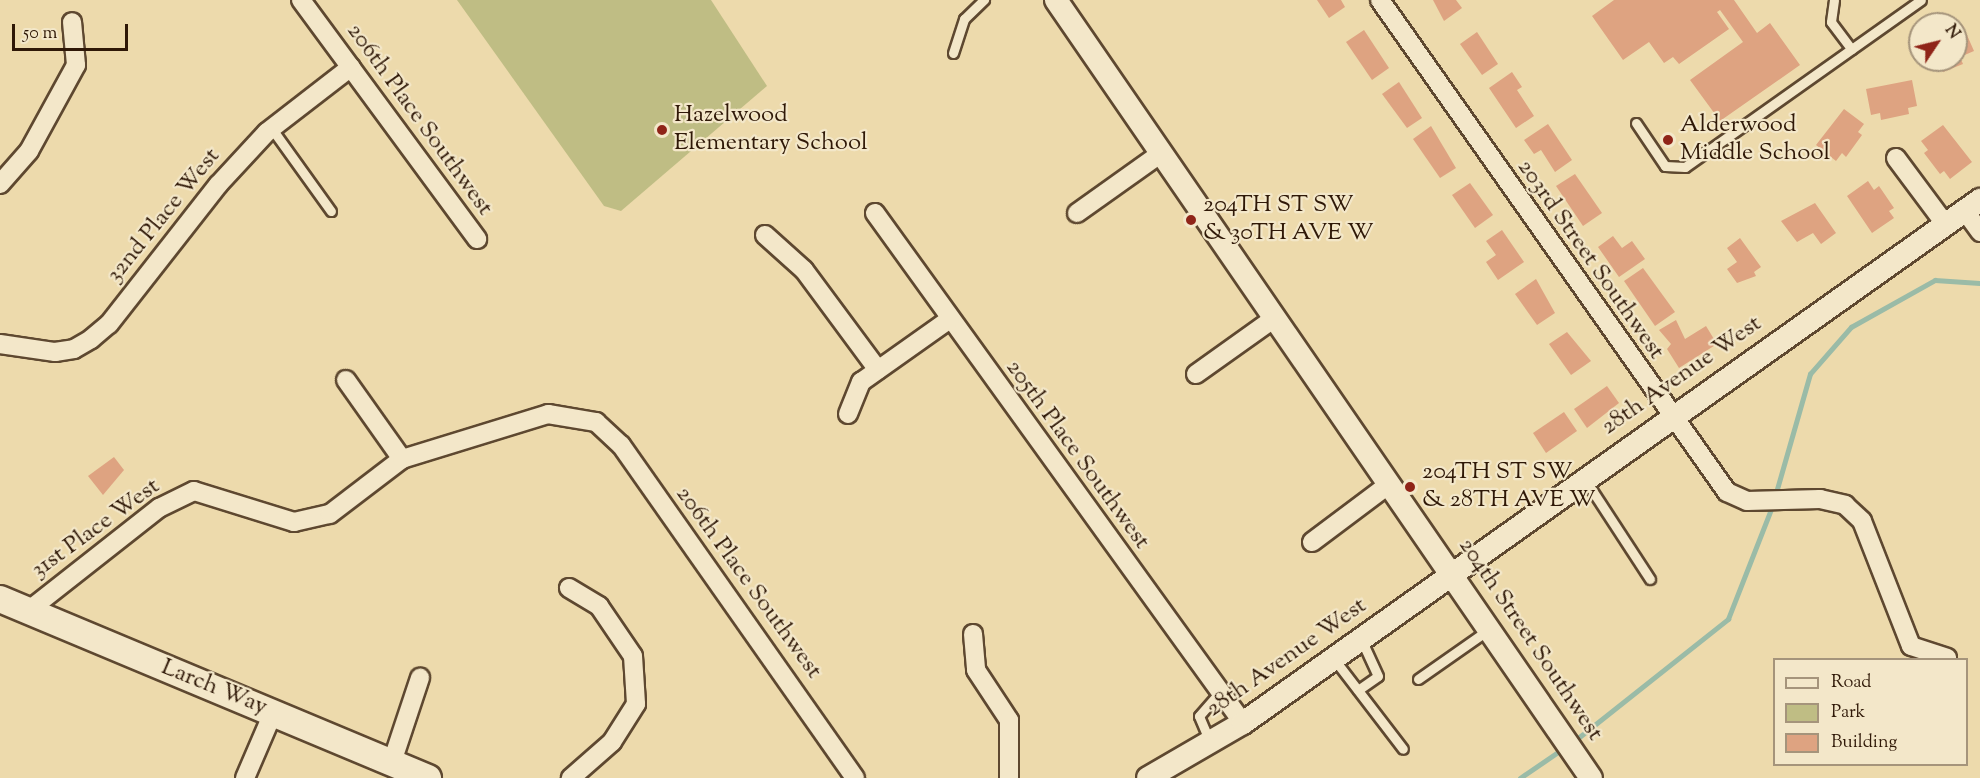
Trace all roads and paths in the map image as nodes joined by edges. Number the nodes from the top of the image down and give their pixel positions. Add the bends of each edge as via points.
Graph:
1 (301, 0) edge
2 (984, 0) edge
3 (1056, 0) edge
4 (1380, 0) edge
5 (1834, 0) edge
6 (1921, 0) edge
7 (72, 22) dead end
8 (1851, 49) junction
9 (953, 52) dead end
10 (351, 67) junction
11 (1636, 123) dead end
12 (272, 129) junction
13 (1160, 154) junction
14 (1896, 158) dead end
15 (0, 184) edge
16 (1972, 206) edge
17 (331, 211) dead end
18 (875, 213) dead end
19 (1077, 213) dead end
20 (1946, 225) junction
21 (1980, 232) edge
22 (765, 235) dead end
23 (477, 239) dead end
24 (950, 319) junction
25 (1273, 319) junction
26 (0, 344) edge
27 (878, 370) junction
28 (1196, 374) dead end
29 (346, 380) dead end
30 (848, 414) dead end
31 (1670, 416) junction
32 (596, 422) joint
33 (402, 459) junction
34 (1584, 478) junction
35 (1388, 485) junction
36 (1312, 542) dead end
37 (1452, 574) junction
38 (1650, 579) dead end
39 (569, 588) dead end
40 (0, 599) edge
41 (28, 611) junction
42 (1490, 629) junction
43 (973, 634) dead end
44 (1361, 639) junction
45 (1942, 658) edge
46 (1334, 659) junction
47 (420, 678) dead end
48 (1418, 679) dead end
49 (1358, 690) junction
50 (1220, 692) junction
51 (273, 713) junction
52 (1243, 723) junction
53 (1211, 744) junction
54 (1403, 749) dead end
55 (392, 762) junction
56 (245, 778) edge
57 (428, 778) edge
58 (571, 778) edge
59 (855, 778) edge
60 (1008, 778) edge
61 (1148, 778) edge
62 (1591, 778) edge

1 - 10 street, 206th Place Southwest
2 - 9 lane via 964,19
3 - 13 street, 204th Street Southwest
4 - 31 street, 203rd Street Southwest
5 - 8 lane via 1832,22
6 - 8 lane
7 - 15 street via 76,65 29,151
8 - 11 lane via 1685,167 1665,166
10 - 12 street, 32nd Place West
10 - 23 street, 206th Place Southwest
12 - 17 lane
12 - 26 street, 32nd Place West via 218,185 109,324 91,339 74,349 55,352
13 - 19 street
13 - 25 street, 204th Street Southwest
14 - 20 street
16 - 20 street, 28th Avenue West
16 - 21 street
18 - 24 street, 205th Place Southwest
20 - 31 street, 28th Avenue West
22 - 27 street via 804,270
24 - 27 street
24 - 50 street, 205th Place Southwest
25 - 28 street
25 - 35 street, 204th Street Southwest
27 - 30 street via 861,382
29 - 33 street
31 - 34 street, 28th Avenue West
31 - 45 street, 203rd Street Southwest via 1735,498 1820,499 1845,505 1862,521 1911,646
32 - 33 street, 31st Place West via 548,414
32 - 59 street, 206th Place Southwest via 621,446
33 - 41 street, 31st Place West via 330,514 294,522 194,491 159,508
34 - 37 street, 28th Avenue West
34 - 38 lane
35 - 36 street
35 - 37 street, 204th Street Southwest
37 - 42 street, 204th Street Southwest
37 - 44 street, 28th Avenue West
39 - 58 street via 599,606 633,656 636,704 612,742
40 - 41 main road, Larch Way
41 - 51 main road, Larch Way
42 - 48 lane
42 - 62 street, 204th Street Southwest
43 - 60 street via 976,670 1009,720
44 - 46 street, 28th Avenue West
44 - 49 lane via 1378,676
46 - 49 lane
46 - 52 street, 28th Avenue West
47 - 55 street
49 - 54 lane
50 - 52 street, 205th Place Southwest
50 - 53 lane via 1199,716
51 - 55 main road, Larch Way
51 - 56 street
52 - 53 street, 28th Avenue West
53 - 61 street, 28th Avenue West
55 - 57 main road, Larch Way

